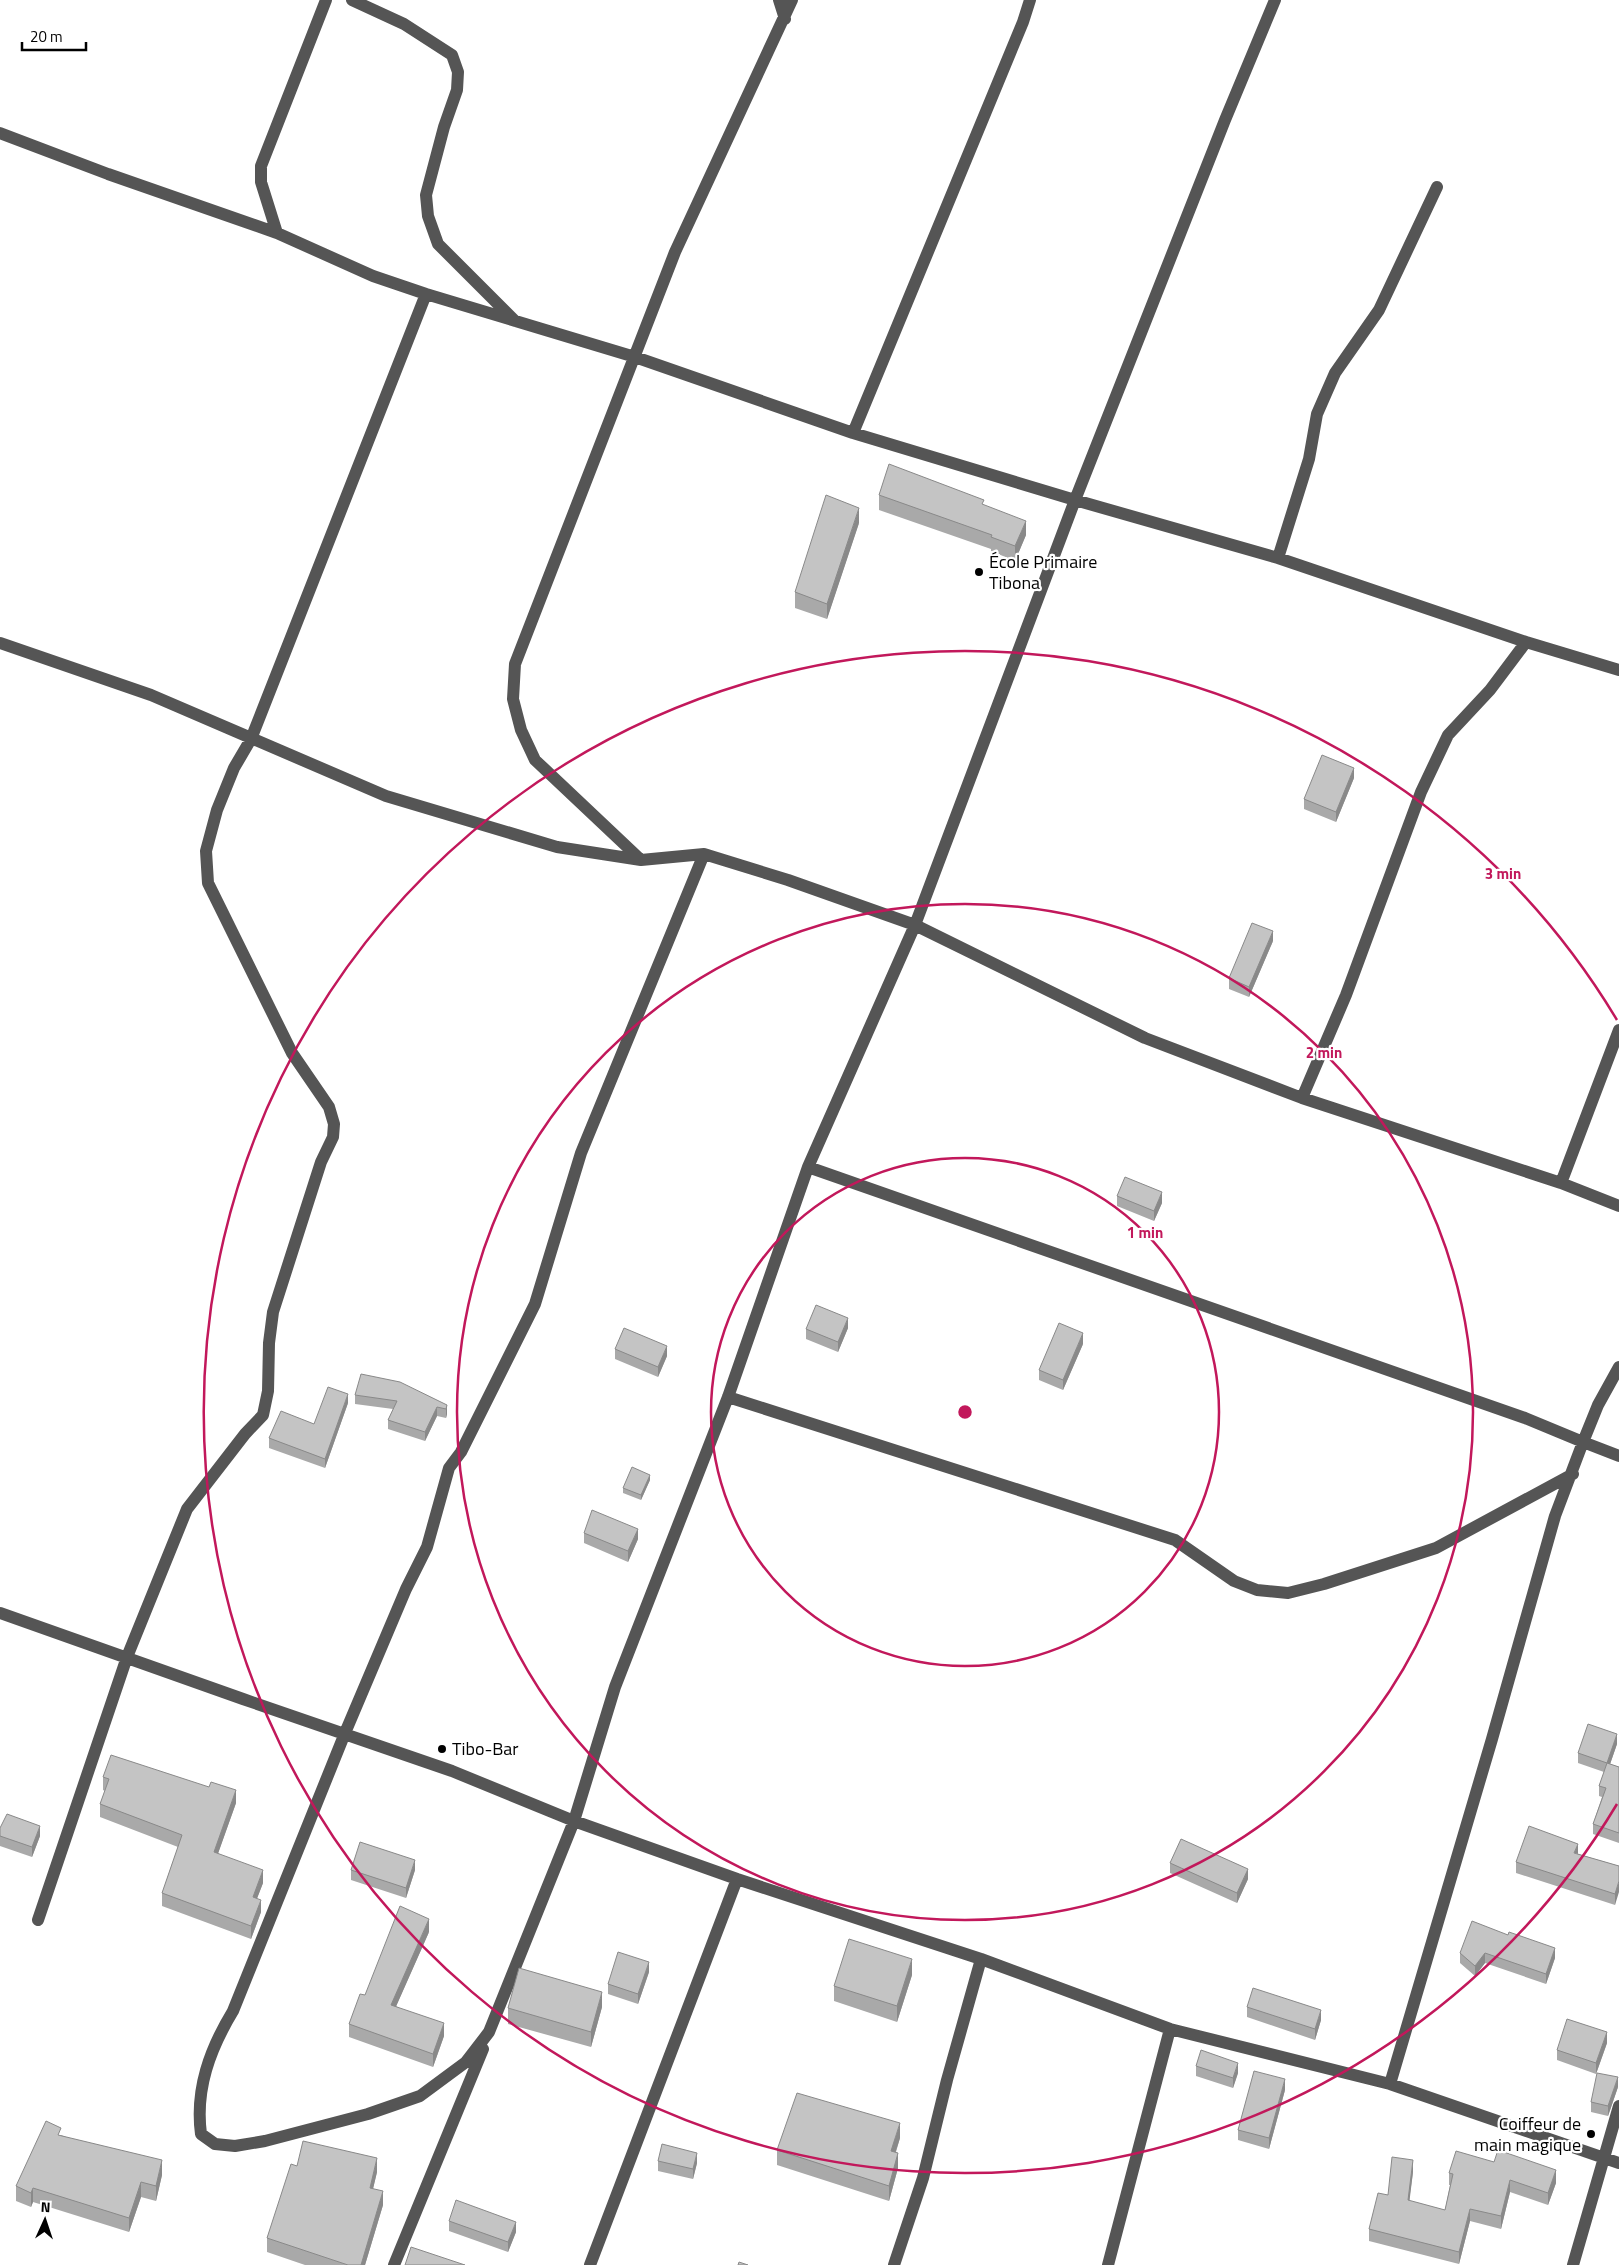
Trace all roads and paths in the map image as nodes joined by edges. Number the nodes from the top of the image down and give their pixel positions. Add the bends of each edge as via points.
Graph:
1 (326, 0) edge
2 (352, 0) edge
3 (779, 0) edge
4 (792, 0) edge
5 (1030, 0) edge
6 (1275, 0) edge
7 (785, 18) junction
8 (0, 133) edge
9 (1437, 187) dead end
10 (277, 233) junction
11 (426, 294) junction
12 (517, 322) junction
13 (635, 357) junction
14 (853, 432) junction
15 (1075, 500) junction
16 (1278, 558) junction
17 (1526, 642) junction
18 (0, 644) edge
19 (1619, 670) edge
20 (251, 739) junction
21 (704, 854) junction
22 (641, 860) junction
23 (915, 925) junction
24 (1619, 1030) edge
25 (1302, 1098) junction
26 (808, 1167) junction
27 (1562, 1182) junction
28 (1619, 1206) edge
29 (1619, 1367) edge
30 (728, 1397) junction
31 (1584, 1442) junction
32 (1619, 1456) edge
33 (1573, 1474) junction
34 (0, 1613) edge
35 (128, 1657) junction
36 (345, 1733) junction
37 (574, 1821) junction
38 (737, 1879) junction
39 (38, 1920) dead end
40 (981, 1959) junction
41 (1170, 2029) junction
42 (489, 2032) junction
43 (1390, 2084) junction
44 (1619, 2106) edge
45 (1604, 2158) junction
46 (1619, 2163) edge
47 (394, 2265) edge
48 (590, 2265) edge
49 (894, 2265) edge
50 (1108, 2265) edge
51 (1573, 2265) edge

1 - 10 street via 261,166 261,182
2 - 12 street via 404,24 452,54 458,72 457,90 426,195 428,216 438,244
3 - 7 street
4 - 7 street
5 - 14 street
6 - 15 street via 1224,120
7 - 13 street via 675,252
8 - 10 street
9 - 16 street via 1379,310 1335,373 1317,414 1309,459
10 - 11 street via 373,276
11 - 12 street
11 - 20 street
12 - 13 street
13 - 14 street
13 - 22 street via 515,664 513,699 521,730 535,760
14 - 15 street
15 - 16 street
15 - 23 street
16 - 17 street
17 - 19 street
17 - 25 street via 1490,690 1448,735 1421,792 1346,995
18 - 20 street via 151,695
20 - 22 street via 386,796 557,847
20 - 35 street via 216,810 206,852 208,883 292,1053 329,1107 334,1124 333,1137 321,1162 273,1312 268,1391 263,1415 186,1509
21 - 22 street
21 - 23 street
21 - 36 street via 581,1153 535,1304 461,1452 449,1468 427,1547
23 - 25 street via 1145,1038
23 - 26 street
24 - 27 street
25 - 27 street
26 - 30 street
26 - 31 street via 1525,1418
27 - 28 street
29 - 31 street via 1598,1406
30 - 33 street via 1175,1540 1234,1581 1257,1590 1288,1593 1436,1548
30 - 37 street via 616,1687
31 - 32 street
31 - 33 street
33 - 43 street via 1556,1516
34 - 35 street
35 - 36 street via 242,1700
35 - 39 street
36 - 37 street via 452,1770
36 - 42 street via 233,2011 208,2058 198,2115 200,2134 215,2144 235,2146 265,2141 368,2114 420,2096 466,2062
37 - 38 street
37 - 42 street
38 - 40 street
38 - 48 street
40 - 41 street
40 - 49 street via 923,2178
41 - 43 street
41 - 50 street
42 - 47 street
43 - 45 street
44 - 45 street
45 - 46 street
45 - 51 street

